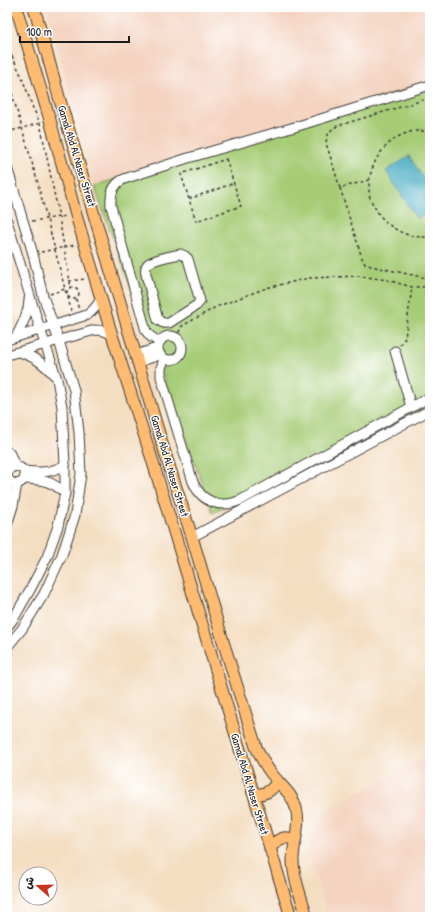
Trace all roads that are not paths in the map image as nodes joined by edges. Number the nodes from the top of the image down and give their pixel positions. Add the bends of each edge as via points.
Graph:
1 (33, 7) edge
2 (17, 8) edge
3 (43, 41) junction
4 (29, 47) junction
5 (430, 85) edge
6 (7, 167) edge
7 (7, 221) edge
8 (30, 295) junction
9 (101, 298) junction
10 (166, 323) junction
11 (53, 326) junction
12 (40, 329) junction
13 (112, 335) junction
14 (172, 337) junction
15 (11, 338) edge
16 (58, 341) junction
17 (46, 345) junction
18 (160, 351) junction
19 (394, 351) road end
20 (19, 352) junction
21 (7, 355) edge
22 (137, 358) junction
23 (57, 379) junction
24 (430, 397) edge
25 (412, 407) junction
26 (430, 410) edge
27 (164, 450) junction
28 (7, 451) edge
29 (151, 456) junction
30 (65, 465) junction
31 (15, 466) junction
32 (7, 476) edge
33 (22, 478) junction
34 (65, 493) junction
35 (7, 525) edge
36 (192, 537) junction
37 (7, 627) edge
38 (7, 647) edge
39 (277, 780) junction
40 (253, 793) junction
41 (295, 840) junction
42 (270, 849) junction
43 (291, 917) edge
44 (307, 917) edge

1 - 2 main road via 30,12 25,13
1 - 3 main road, Gamal Abd Al Naser Street
2 - 4 main road, Gamal Abd Al Naser Street
3 - 4 main road via 39,38 34,39
3 - 22 main road, Gamal Abd Al Naser Street
4 - 9 main road, Gamal Abd Al Naser Street via 45,122
5 - 18 street via 185,159 118,183 112,192 111,206 146,330
6 - 11 street
7 - 8 street
8 - 12 street
8 - 15 street via 27,316
9 - 11 street via 87,314
9 - 13 main road, Gamal Abd Al Naser Street
10 - 10 street via 158,320 146,268 153,261 182,254 188,259 200,301
10 - 14 street
11 - 12 street
11 - 16 street
12 - 15 street
12 - 17 street
13 - 16 street via 95,330
13 - 29 main road, Gamal Abd Al Naser Street
14 - 18 street via 165,337
14 - 18 street via 181,344 181,352 176,358 168,360
16 - 17 street
16 - 38 street via 74,390 79,432 81,474 75,515 62,555 44,594
17 - 20 street
17 - 23 street
18 - 22 street
18 - 25 street via 161,377 193,482 204,498 216,503 229,504 241,500
19 - 25 street
20 - 21 street
20 - 23 street via 40,361
22 - 27 main road, Gamal Abd Al Naser Street
23 - 30 street via 62,407
24 - 25 street
26 - 36 street
27 - 29 main road via 160,455
27 - 36 main road, Gamal Abd Al Naser Street
28 - 31 street
29 - 40 main road, Gamal Abd Al Naser Street
30 - 33 street via 56,470
30 - 34 street
31 - 32 street via 9,469
31 - 33 street via 22,468
32 - 33 street via 10,482
33 - 34 street via 48,481
33 - 35 street
34 - 37 street via 58,526 47,557 32,588
36 - 39 main road, Gamal Abd Al Naser Street via 256,747
39 - 40 main road via 268,792
39 - 41 main road, Gamal Abd Al Naser Street via 291,796 296,808 298,821
40 - 42 main road, Gamal Abd Al Naser Street
41 - 42 main road via 281,839
41 - 44 main road, Gamal Abd Al Naser Street via 294,868
42 - 43 main road, Gamal Abd Al Naser Street

